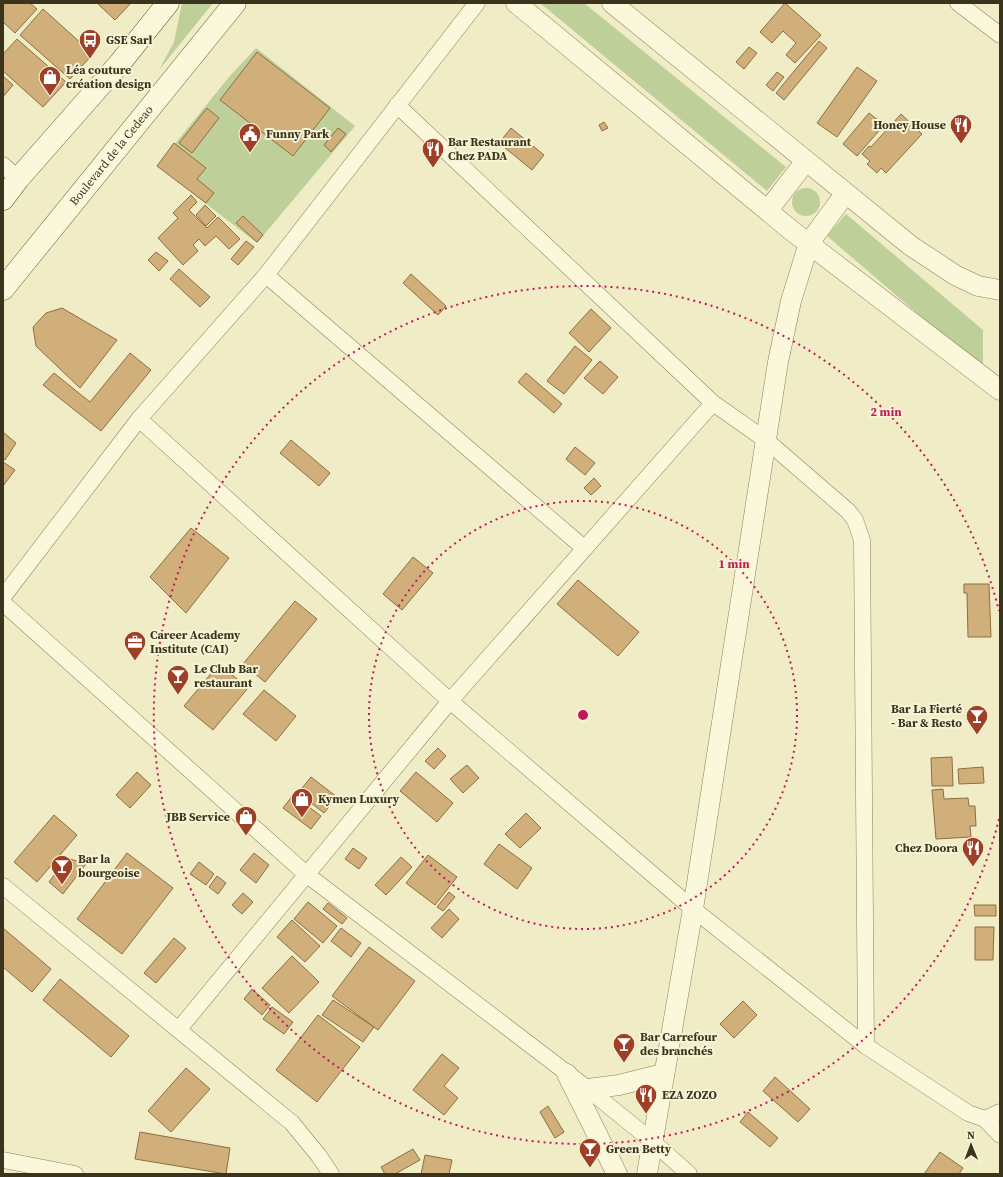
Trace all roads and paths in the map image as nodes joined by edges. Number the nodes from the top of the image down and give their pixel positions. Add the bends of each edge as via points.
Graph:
1 (168, 3) edge
2 (235, 3) edge
3 (477, 3) edge
4 (516, 3) edge
5 (612, 3) edge
6 (958, 3) edge
7 (1000, 35) edge
8 (397, 105) junction
9 (806, 161) junction
10 (10, 172) edge
11 (845, 194) junction
12 (3, 200) edge
13 (768, 210) junction
14 (809, 243) junction
15 (266, 275) junction
16 (3, 289) edge
17 (1000, 290) edge
18 (1000, 390) edge
19 (713, 403) junction
20 (139, 419) junction
21 (767, 441) junction
22 (584, 548) junction
23 (3, 597) edge
24 (3, 603) edge
25 (450, 702) junction
26 (306, 874) junction
27 (3, 886) edge
28 (693, 909) junction
29 (179, 1029) junction
30 (866, 1046) junction
31 (567, 1074) junction
32 (663, 1074) junction
33 (588, 1089) junction
34 (1000, 1112) edge
35 (985, 1119) junction
36 (1000, 1135) edge
37 (652, 1140) junction
38 (3, 1160) edge
39 (76, 1174) edge
40 (331, 1174) edge
41 (617, 1174) edge
42 (647, 1174) edge
43 (689, 1174) edge

1 - 10 main road via 120,62
2 - 16 main road, Boulevard de la Cedeao
3 - 8 street
4 - 13 street
5 - 9 street
6 - 7 street
8 - 15 street
8 - 19 street
9 - 11 street
9 - 13 street
10 - 12 main road
11 - 14 street
11 - 17 street via 911,246 955,275 978,286
13 - 14 street
14 - 18 street
14 - 21 street via 791,301 778,362
15 - 20 street
15 - 22 street
19 - 21 street
19 - 22 street
20 - 23 street
20 - 25 street
21 - 28 street
21 - 30 street via 848,511 855,520 862,540
22 - 25 street
24 - 26 street
25 - 26 street
25 - 28 street
26 - 29 street
26 - 31 street
27 - 29 street
28 - 30 street
28 - 32 street
29 - 40 street via 292,1123
30 - 35 street via 968,1113
31 - 33 street
31 - 41 street
32 - 33 street via 620,1085
32 - 37 street
33 - 37 street
34 - 35 street
35 - 36 street
37 - 42 street
37 - 43 street
38 - 39 street

